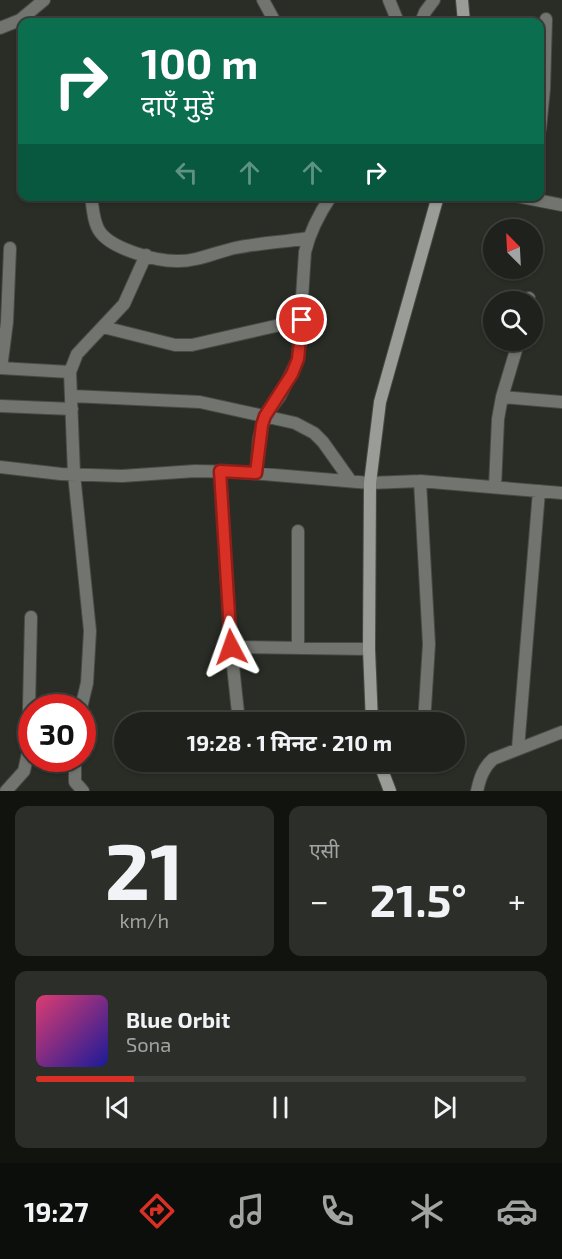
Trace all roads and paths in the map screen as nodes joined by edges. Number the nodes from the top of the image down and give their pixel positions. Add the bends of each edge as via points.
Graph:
1 (44, 0) edge
2 (263, 0) edge
3 (389, 0) edge
4 (434, 0) edge
5 (462, 0) edge
6 (22, 18) edge
7 (273, 18) edge
8 (396, 18) edge
9 (423, 18) edge
10 (464, 18) edge
11 (546, 19) dead end
12 (18, 21) edge
13 (0, 28) edge
14 (544, 89) edge
15 (92, 201) edge
16 (328, 201) edge
17 (437, 201) edge
18 (544, 201) edge
19 (562, 205) edge
20 (308, 238) junction
21 (10, 248) dead end
22 (146, 255) junction
23 (302, 320) junction
24 (104, 327) junction
25 (516, 351) edge
26 (0, 368) edge
27 (70, 372) junction
28 (72, 396) junction
29 (502, 397) junction
30 (562, 402) edge
31 (0, 406) edge
32 (72, 409) junction
33 (265, 416) junction
34 (0, 467) edge
35 (220, 471) junction
36 (256, 473) junction
37 (74, 474) junction
38 (350, 480) junction
39 (420, 481) junction
40 (370, 483) junction
41 (495, 487) junction
42 (539, 491) junction
43 (562, 493) edge
44 (298, 531) dead end
45 (30, 617) dead end
46 (231, 647) junction
47 (298, 648) junction
48 (369, 649) junction
49 (84, 694) edge
50 (238, 712) edge
51 (372, 712) edge
52 (425, 712) edge
53 (562, 732) edge
54 (518, 749) junction
55 (75, 772) edge
56 (383, 772) edge
57 (80, 790) edge
58 (6, 791) edge
59 (390, 791) edge
60 (477, 791) edge

1 - 6 street
2 - 7 street
3 - 8 street
4 - 9 street
5 - 10 street
11 - 14 street
12 - 13 street
15 - 22 street via 95,220 107,239
16 - 20 street
17 - 40 street via 380,402
18 - 19 street
20 - 22 street via 177,261
20 - 23 street
21 - 26 street via 7,322
22 - 24 street via 124,304
23 - 24 street via 192,345 175,345
23 - 33 street via 298,359
24 - 27 street via 77,354
25 - 29 street
26 - 27 street
27 - 28 street
28 - 32 street
28 - 33 street via 200,402
29 - 30 street
29 - 41 street
31 - 32 street
32 - 37 street
33 - 36 street
33 - 38 street via 295,423 314,433
34 - 37 street
35 - 36 street
35 - 37 street
35 - 46 street
36 - 38 street
37 - 49 street via 90,631
38 - 40 street
39 - 40 street
39 - 41 street
39 - 52 street via 429,644
40 - 48 street
41 - 42 street
42 - 43 street
42 - 54 street
44 - 47 street
45 - 58 street via 28,753 24,771
46 - 47 street
46 - 50 street
47 - 48 street
48 - 51 street
53 - 54 street
54 - 60 street via 486,765
55 - 57 street
56 - 59 street

